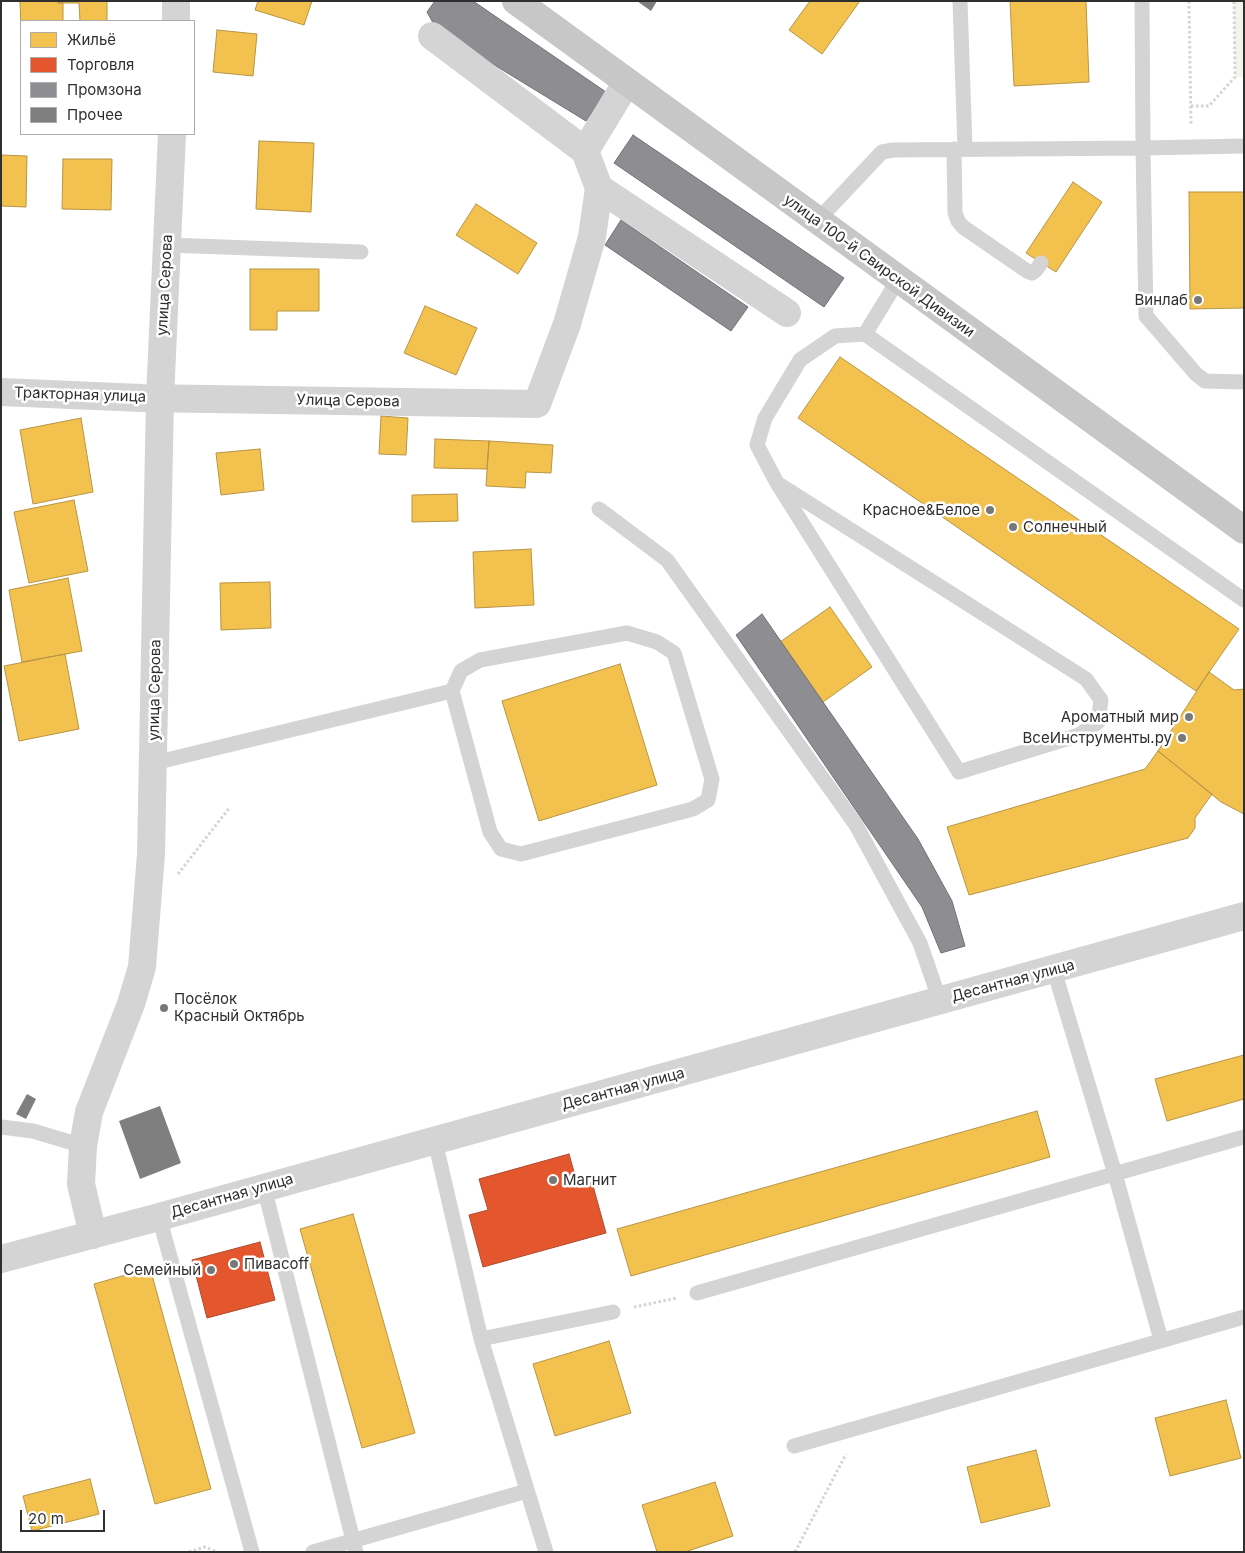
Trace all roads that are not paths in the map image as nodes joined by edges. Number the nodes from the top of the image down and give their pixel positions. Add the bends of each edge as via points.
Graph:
1 (176, 1) edge
2 (516, 1) edge
3 (960, 1) edge
4 (1142, 1) edge
5 (176, 20) edge
6 (432, 36) dead end
7 (627, 82) junction
8 (172, 135) edge
9 (1244, 146) edge
10 (1143, 148) junction
11 (960, 149) junction
12 (585, 151) junction
13 (599, 188) junction
14 (817, 221) junction
15 (166, 244) junction
16 (361, 252) dead end
17 (1041, 262) dead end
18 (898, 280) junction
19 (787, 313) dead end
20 (865, 334) junction
21 (1244, 382) edge
22 (1, 392) edge
23 (160, 398) junction
24 (777, 483) junction
25 (600, 509) dead end
26 (1244, 530) edge
27 (1244, 600) edge
28 (452, 691) junction
29 (154, 763) junction
30 (1244, 916) edge
31 (1054, 970) junction
32 (940, 1001) junction
33 (1, 1127) edge
34 (1244, 1137) edge
35 (435, 1141) junction
36 (83, 1146) junction
37 (1115, 1174) junction
38 (264, 1187) junction
39 (159, 1217) junction
40 (93, 1234) junction
41 (1, 1258) edge
42 (697, 1293) road end
43 (613, 1312) road end
44 (1244, 1317) edge
45 (481, 1340) junction
46 (1161, 1340) junction
47 (794, 1446) dead end
48 (527, 1491) junction
49 (354, 1547) edge
50 (252, 1552) edge
51 (313, 1552) edge
52 (546, 1552) edge

1 - 5 street
2 - 7 main road, улица 100-й Свирской Дивизии
3 - 11 lane
4 - 10 lane
6 - 12 street
7 - 12 street
7 - 14 main road, улица 100-й Свирской Дивизии
8 - 15 street, улица Серова
9 - 10 lane
10 - 11 lane
10 - 21 lane via 1146,316 1196,374 1206,381
11 - 14 lane via 882,152
11 - 17 lane via 955,213 958,221 1027,271 1032,273
12 - 13 street
13 - 19 street
13 - 23 street, Улица Серова via 590,245 567,324 537,404
14 - 18 main road, улица 100-й Свирской Дивизии
15 - 16 lane
15 - 23 street, улица Серова
18 - 20 lane
18 - 26 main road, улица 100-й Свирской Дивизии
20 - 24 lane via 835,336 800,360 765,418 757,445
20 - 27 lane
22 - 23 street, Тракторная улица
23 - 29 street, улица Серова
24 - 24 lane via 959,772 1079,735 1098,722 1101,700 1086,679
25 - 32 lane via 667,560 856,825 920,944
28 - 28 lane via 490,832 501,848 521,854 693,809 708,800 712,779 674,653 657,642 628,633 480,660 461,671
28 - 29 lane
29 - 36 street, улица Серова via 142,966 131,1004 89,1112
30 - 31 street, Десантная улица
31 - 32 street, Десантная улица
31 - 37 lane
32 - 35 street, Десантная улица
33 - 36 lane
34 - 37 lane
35 - 38 street, Десантная улица
35 - 45 lane
36 - 40 street, улица Серова via 81,1184
37 - 42 lane
37 - 46 lane
38 - 39 street, Десантная улица
38 - 49 lane
39 - 40 street, Десантная улица
39 - 50 lane
40 - 41 street, Десантная улица
43 - 45 lane
44 - 46 lane
45 - 48 lane
46 - 47 lane
48 - 49 lane
48 - 52 lane
49 - 51 lane

